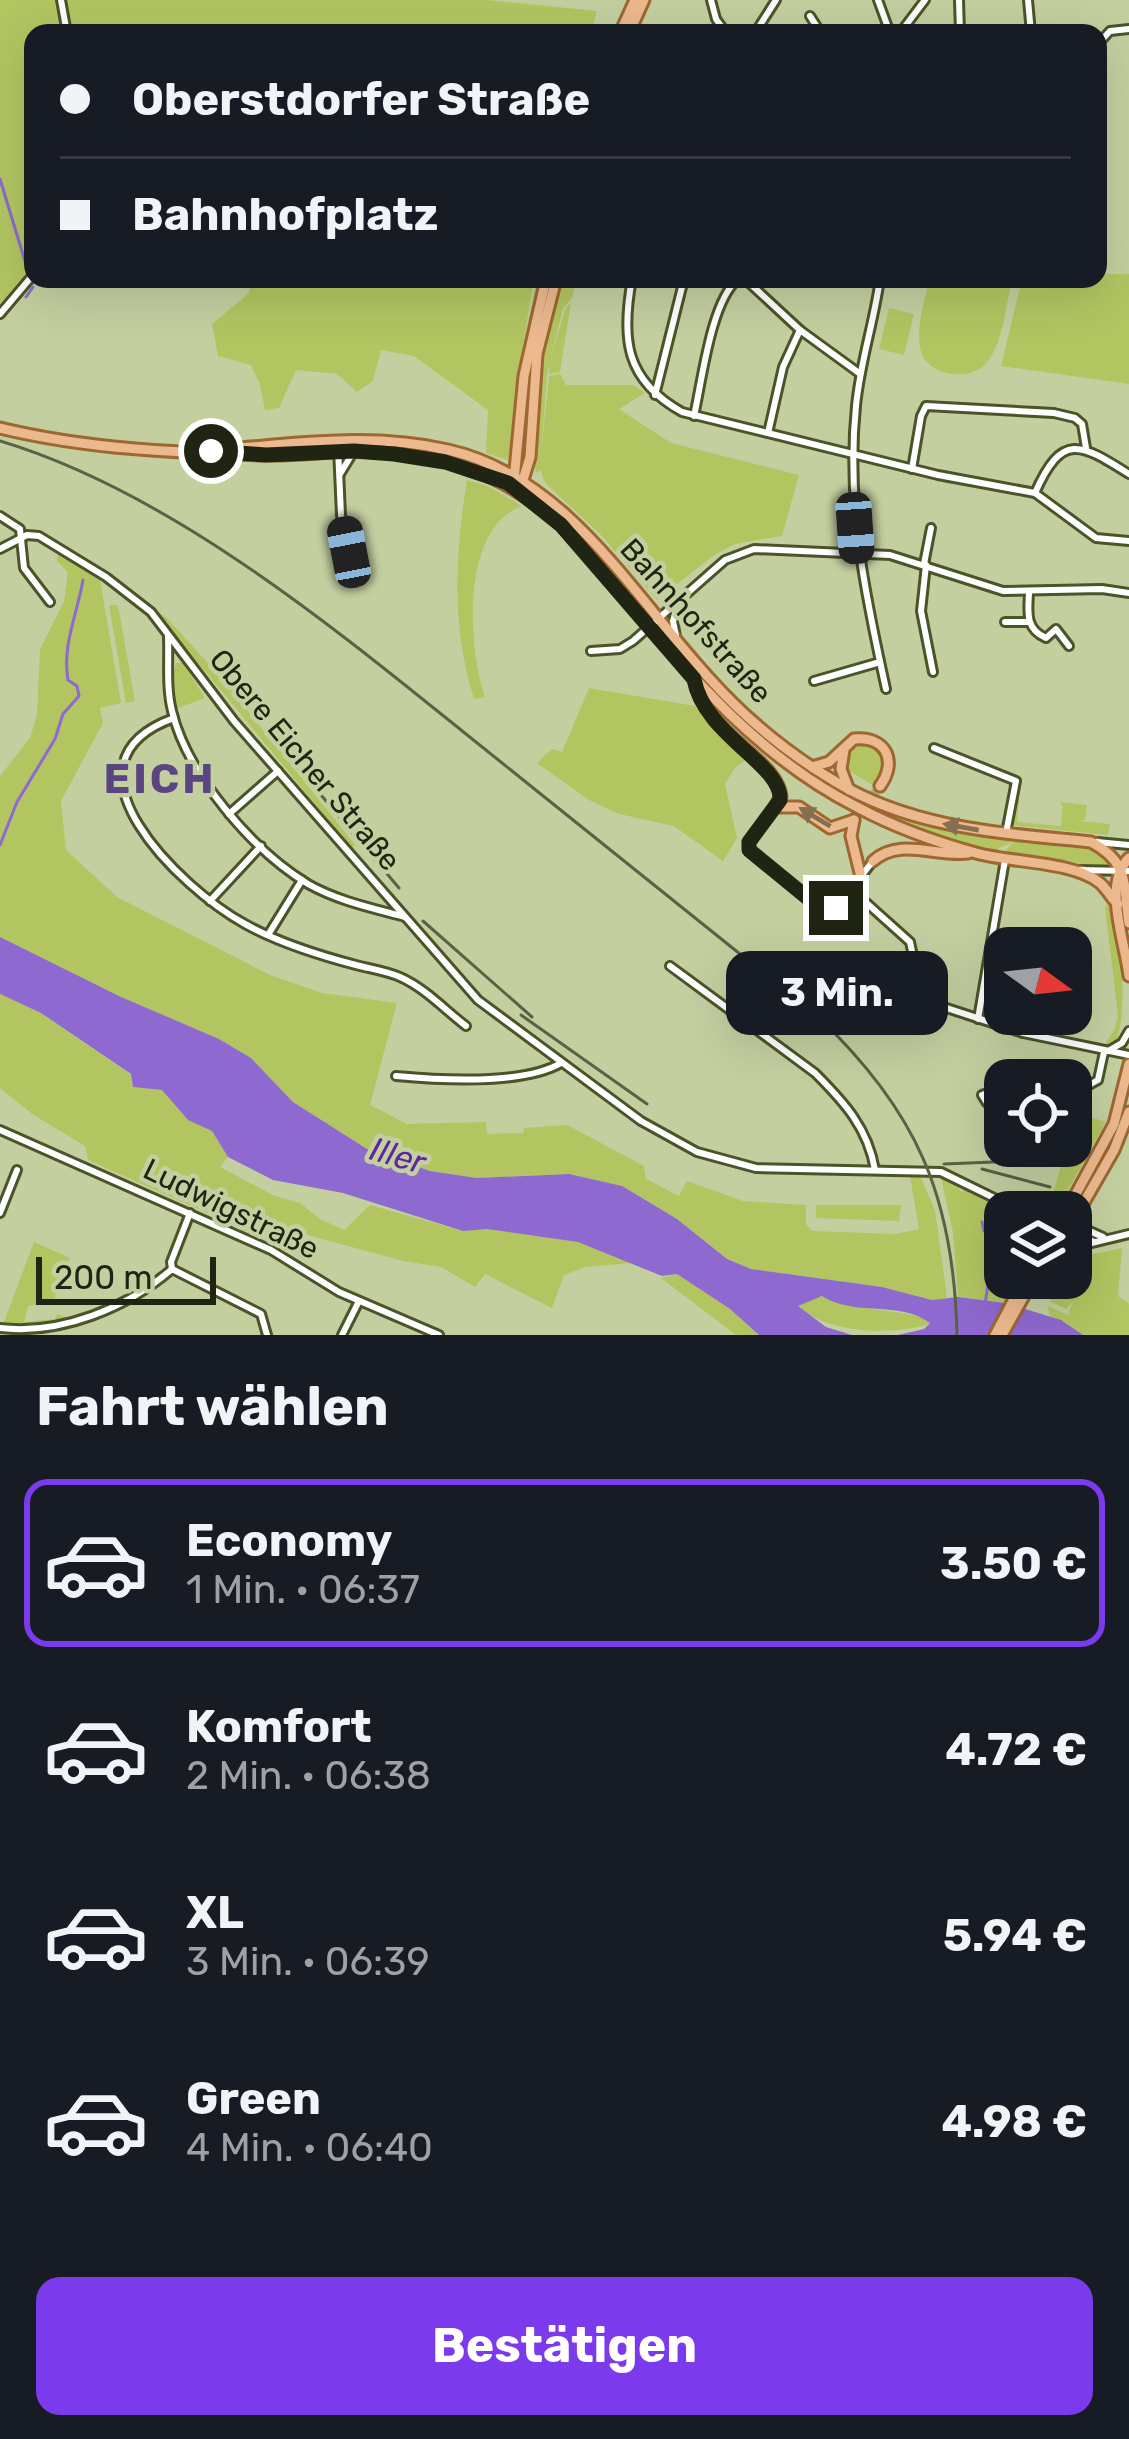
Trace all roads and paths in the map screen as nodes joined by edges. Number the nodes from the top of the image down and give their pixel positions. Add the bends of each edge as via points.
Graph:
1 (925, 0) edge
2 (810, 16) dead end
3 (815, 24) edge
4 (907, 24) edge
5 (24, 286) edge
6 (544, 288) edge
7 (554, 288) edge
8 (631, 288) edge
9 (682, 288) edge
10 (729, 288) edge
11 (751, 288) edge
12 (878, 288) edge
13 (0, 314) edge
14 (800, 330) junction
15 (860, 373) junction
16 (655, 394) junction
17 (694, 416) junction
18 (0, 428) edge
19 (767, 433) junction
20 (338, 439) junction
21 (1086, 448) junction
22 (211, 451) junction
23 (354, 451) junction
24 (338, 452) junction
25 (853, 454) junction
26 (530, 457) junction
27 (913, 469) junction
28 (1129, 474) edge
29 (338, 477) junction
30 (517, 480) junction
31 (1035, 493) junction
32 (550, 501) junction
33 (0, 516) edge
34 (931, 528) dead end
35 (21, 537) junction
36 (1129, 541) edge
37 (0, 549) edge
38 (857, 553) junction
39 (925, 565) junction
40 (355, 582) dead end
41 (1029, 592) junction
42 (1129, 593) edge
43 (680, 598) junction
44 (50, 602) dead end
45 (655, 621) junction
46 (1005, 622) dead end
47 (1028, 622) junction
48 (168, 634) junction
49 (677, 640) junction
50 (1069, 646) dead end
51 (591, 651) dead end
52 (183, 653) junction
53 (169, 662) junction
54 (880, 662) junction
55 (933, 672) dead end
56 (694, 679) junction
57 (814, 681) dead end
58 (886, 688) dead end
59 (174, 718) junction
60 (847, 743) junction
61 (934, 748) dead end
62 (812, 767) junction
63 (278, 771) junction
64 (880, 786) dead end
65 (849, 790) junction
66 (776, 807) junction
67 (229, 814) junction
68 (1006, 833) junction
69 (1090, 842) junction
70 (1129, 845) edge
71 (261, 846) junction
72 (973, 852) junction
73 (1005, 860) junction
74 (873, 861) joint
75 (1124, 867) edge
76 (1069, 869) junction
77 (860, 873) junction
78 (302, 880) junction
79 (850, 889) junction
80 (210, 901) junction
81 (397, 905) junction
82 (381, 910) junction
83 (1126, 912) edge
84 (409, 918) junction
85 (268, 934) junction
86 (670, 966) dead end
87 (1129, 976) edge
88 (977, 1019) junction
89 (984, 1021) edge
90 (466, 1027) dead end
91 (1129, 1031) edge
92 (1027, 1035) edge
93 (1105, 1053) junction
94 (1129, 1055) edge
95 (561, 1063) junction
96 (1129, 1064) edge
97 (396, 1076) dead end
98 (1092, 1083) edge
99 (1129, 1112) edge
100 (0, 1130) edge
101 (17, 1170) dead end
102 (875, 1170) junction
103 (1077, 1191) edge
104 (1091, 1191) edge
105 (984, 1192) edge
106 (190, 1213) junction
107 (0, 1214) edge
108 (1092, 1229) edge
109 (1110, 1238) junction
110 (1129, 1238) edge
111 (1092, 1241) edge
112 (172, 1269) junction
113 (1015, 1299) edge
114 (1021, 1299) edge
115 (359, 1301) junction
116 (0, 1328) edge
117 (267, 1335) edge
118 (342, 1335) edge
119 (439, 1335) edge
120 (998, 1335) edge

1 - 4 street
2 - 3 street
5 - 13 street
6 - 30 main road via 524,376
7 - 26 main road via 537,354
8 - 16 street via 627,341
9 - 16 street
10 - 17 street
11 - 14 street
12 - 15 street
14 - 15 street
14 - 19 street
15 - 25 street
16 - 17 street
17 - 19 street
18 - 22 main road via 114,449
19 - 25 street
20 - 22 main road
20 - 24 street
20 - 30 main road via 450,450
21 - 27 street via 1075,418 926,406
21 - 28 street
21 - 31 street via 1058,454
22 - 24 main road
23 - 24 main road
23 - 29 street
23 - 30 main road
24 - 29 street
25 - 27 street
25 - 38 street
26 - 30 main road
26 - 32 main road
27 - 31 street
29 - 40 street
30 - 32 main road, Bahnhofstraße
30 - 45 main road, Bahnhofstraße
31 - 36 street via 1096,538
32 - 45 main road, Bahnhofstraße
33 - 35 street, Obere Eicher Straße
34 - 39 street
35 - 37 street
35 - 44 street via 24,568
35 - 48 street, Obere Eicher Straße via 39,536 88,566
38 - 39 street
38 - 43 street via 739,553
38 - 54 street
39 - 41 street via 988,589
39 - 55 street via 921,611
41 - 42 street
41 - 47 street
43 - 45 street
43 - 49 street
45 - 49 main road, Bahnhofstraße
45 - 51 street, Bahnhofstraße via 620,649
45 - 56 main road, Bahnhofstraße
46 - 47 street
47 - 50 street via 1046,638 1056,628
48 - 52 street, Obere Eicher Straße
48 - 53 street
49 - 62 main road, Bahnhofstraße via 740,709
52 - 53 street
52 - 63 street, Obere Eicher Straße
53 - 59 street
54 - 57 street
54 - 58 street
56 - 66 main road via 711,718 777,780
56 - 72 main road, Bahnhofstraße via 752,737 821,788
59 - 67 street
59 - 80 street via 127,751 121,788 171,867
60 - 62 main road via 829,763
60 - 64 main road via 871,739 886,750 889,772
60 - 65 main road via 840,764
61 - 68 street via 1014,780
62 - 65 main road, Bahnhofstraße
63 - 67 street
63 - 81 street, Obere Eicher Straße
68 -> 65 main road, Bahnhofstraße via 915,818
77 -> 66 main road via 854,820 830,828 793,805
66 - 79 street via 749,842 754,856 826,913
67 - 71 street
68 - 69 main road, Bahnhofstraße
69 - 70 street, Bahnhofstraße
69 - 75 main road
71 - 78 street
71 - 80 street
72 - 73 main road, Bahnhofstraße
72 - 74 main road via 898,848
73 - 76 main road, Bahnhofstraße
73 - 88 street
74 - 77 street
75 - 76 street, Bahnhofstraße
75 - 83 main road
76 - 83 main road via 1098,882
77 - 79 street
78 - 82 street
78 - 85 street
79 - 88 street via 910,942 910,995
80 - 85 street
81 - 82 street
81 - 84 street, Obere Eicher Straße
82 - 84 street
83 - 87 main road
84 - 95 street, Obere Eicher Straße via 478,1000
85 - 90 street via 403,978
86 - 102 street via 825,1083 860,1124
88 - 89 street
91 - 93 street
92 - 93 street
93 - 94 street
93 - 98 street
95 - 97 street via 503,1076
95 - 102 street, Obere Eicher Straße via 698,1152 756,1168
96 - 103 main road via 1114,1124
99 - 104 main road
100 - 106 street, Ludwigstraße
101 - 107 street
102 - 105 street, Obere Eicher Straße via 928,1170
106 - 112 street
106 - 115 street, Ludwigstraße
108 - 109 street
109 - 110 street
109 - 111 street
112 - 116 street via 109,1313 44,1331
112 - 117 street via 261,1314
113 - 120 main road
114 - 120 main road
115 - 118 street
115 - 119 street, Ludwigstraße

